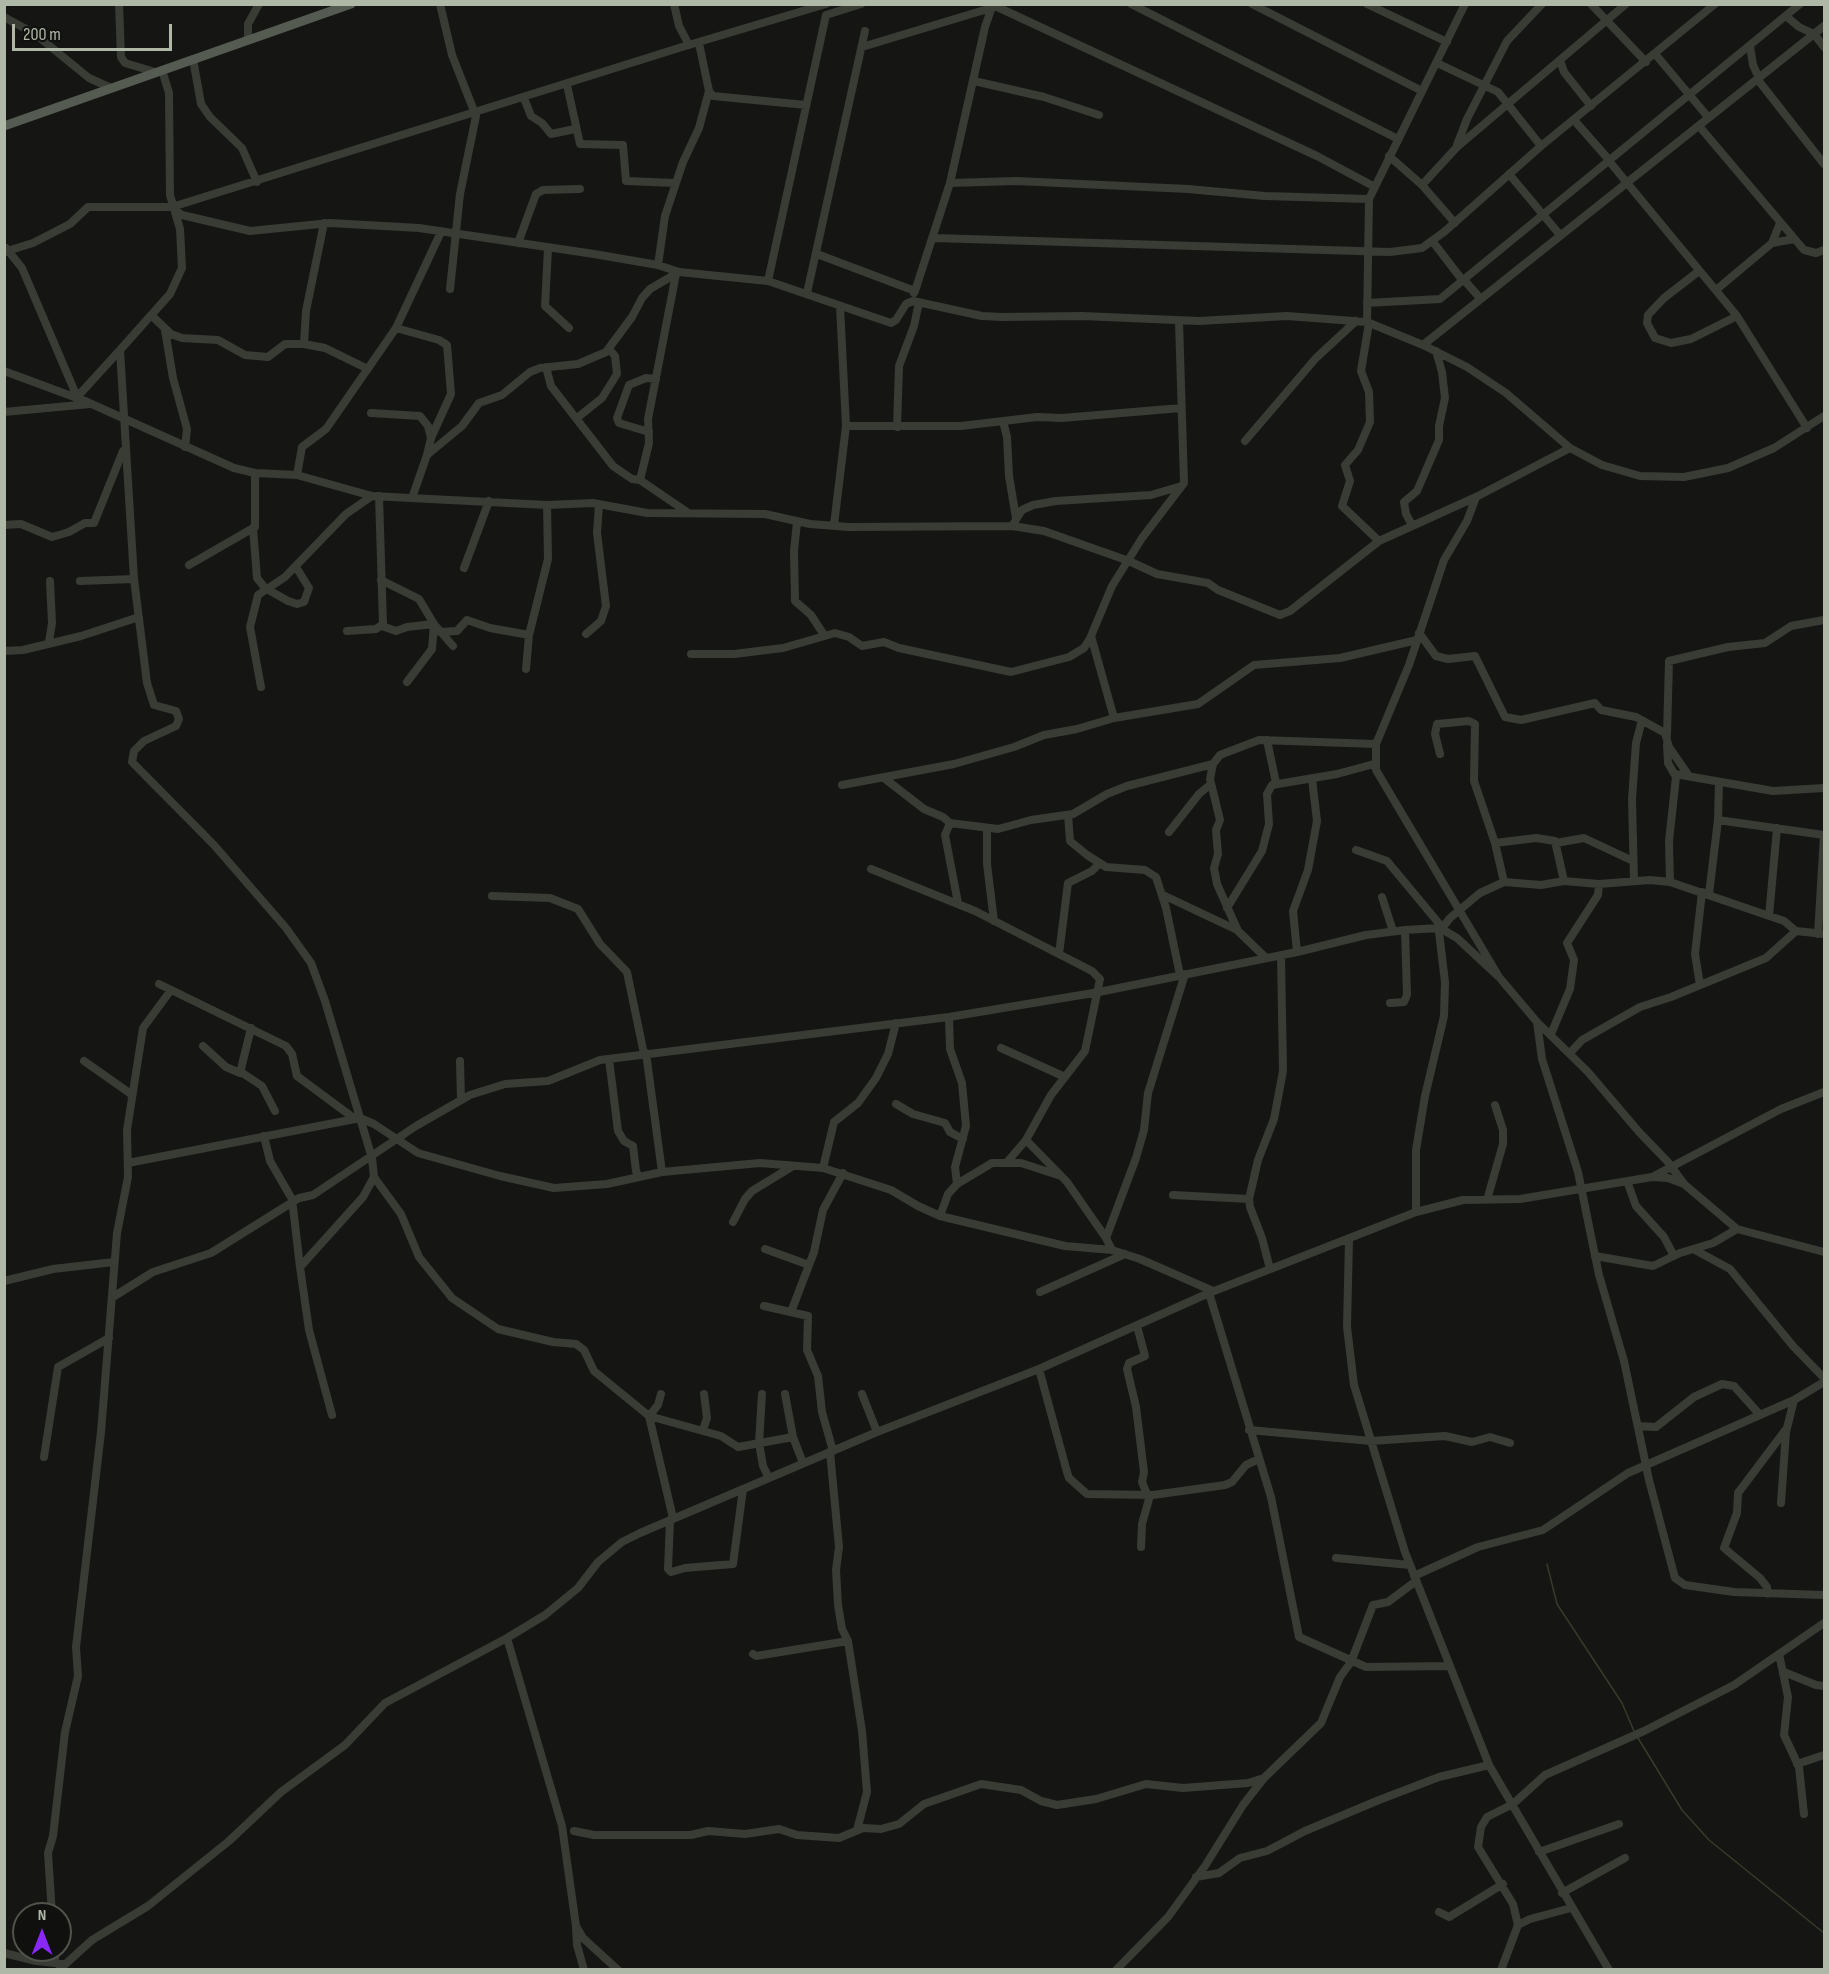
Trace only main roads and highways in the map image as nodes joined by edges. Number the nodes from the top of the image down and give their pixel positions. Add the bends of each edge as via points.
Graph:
1 (351, 4) edge
2 (337, 6) edge
3 (4, 126) edge

1 - 2 main road
2 - 3 main road

